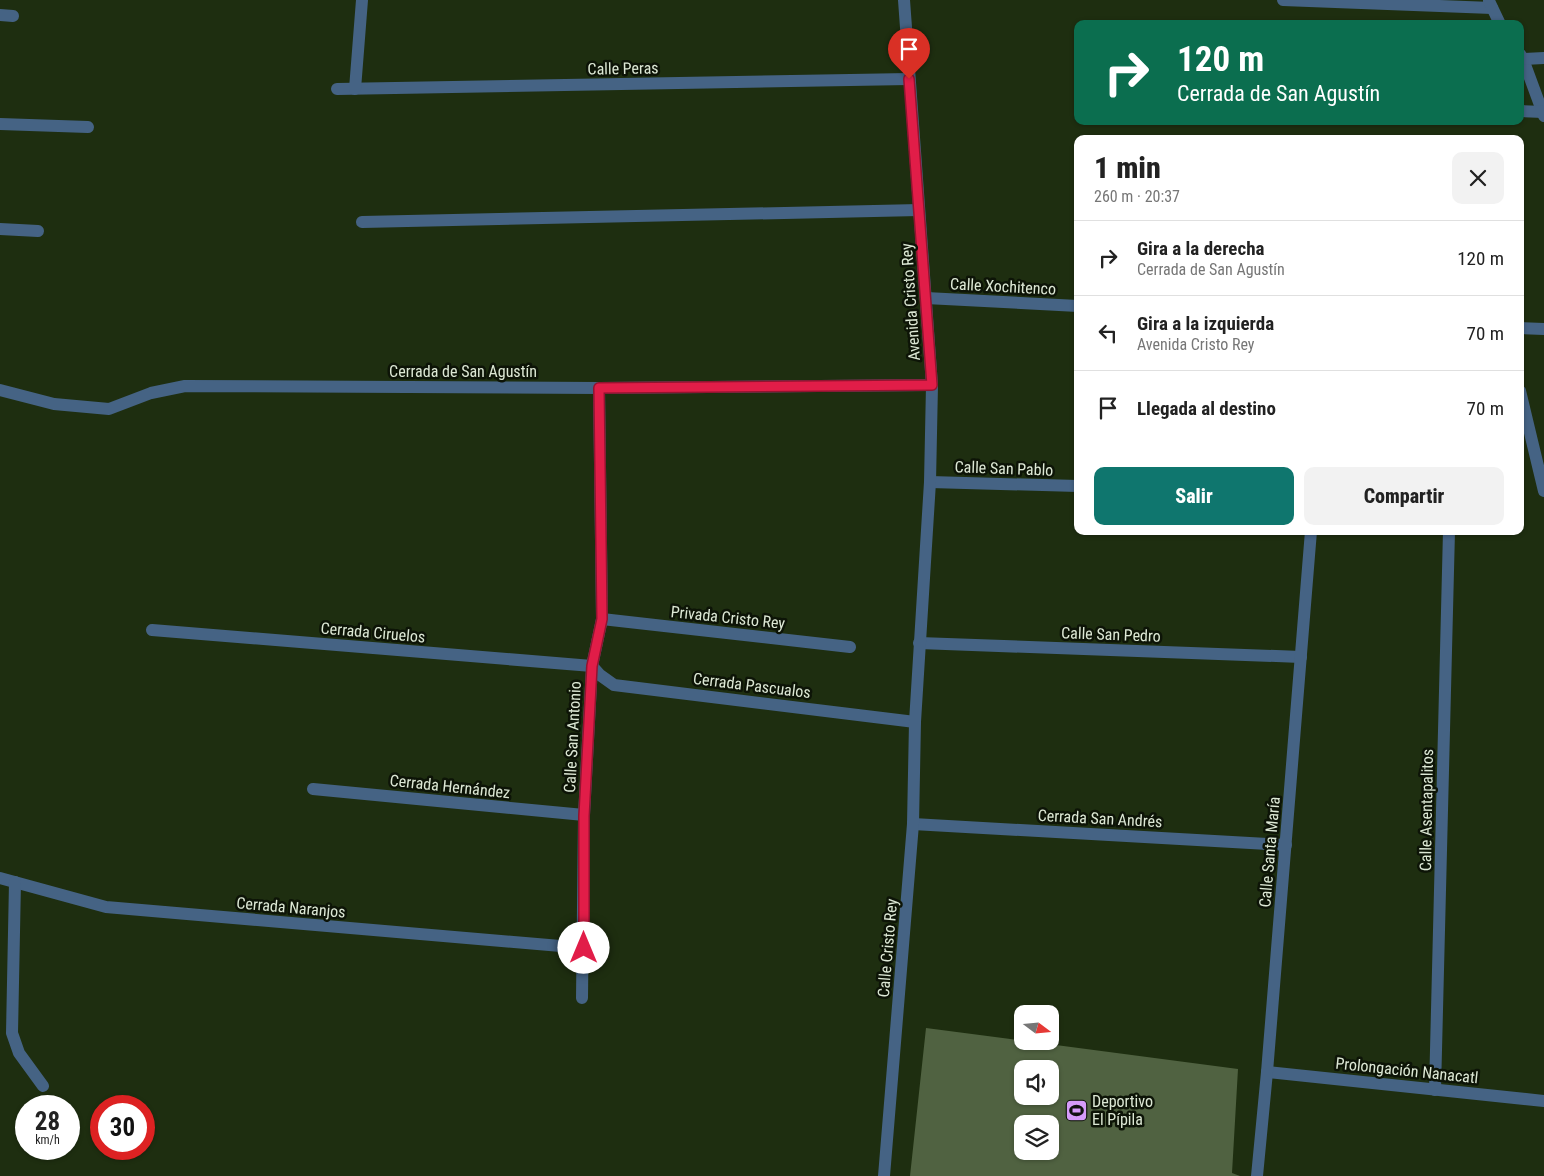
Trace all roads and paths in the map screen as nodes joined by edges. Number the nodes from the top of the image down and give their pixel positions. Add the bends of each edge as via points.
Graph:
1 (362, 0) edge
2 (904, 0) edge
3 (1283, 0) edge
4 (1490, 4) edge
5 (0, 16) edge
6 (13, 16) dead end
7 (1498, 20) edge
8 (1524, 56) edge
9 (1544, 58) edge
10 (1524, 61) edge
11 (909, 79) junction
12 (337, 89) dead end
13 (355, 90) junction
14 (1524, 112) edge
15 (1544, 114) edge
16 (0, 124) edge
17 (88, 127) dead end
18 (919, 210) junction
19 (362, 222) dead end
20 (0, 230) edge
21 (38, 231) dead end
22 (926, 298) junction
23 (1074, 306) edge
24 (1524, 328) edge
25 (1544, 329) edge
26 (932, 385) junction
27 (599, 388) junction
28 (0, 390) edge
29 (1524, 408) edge
30 (930, 482) junction
31 (1074, 486) edge
32 (1544, 491) edge
33 (1311, 535) edge
34 (1449, 535) edge
35 (602, 619) junction
36 (152, 630) dead end
37 (920, 643) junction
38 (850, 647) dead end
39 (1301, 657) junction
40 (592, 666) junction
41 (915, 722) junction
42 (313, 789) dead end
43 (584, 816) junction
44 (913, 824) junction
45 (1286, 845) junction
46 (0, 878) edge
47 (15, 882) junction
48 (584, 948) junction
49 (582, 998) dead end
50 (1267, 1072) junction
51 (43, 1086) dead end
52 (1435, 1090) junction
53 (1544, 1101) edge
54 (884, 1176) edge
55 (1257, 1176) edge

1 - 13 street
2 - 11 street, Avenida Cristo Rey
3 - 4 street
4 - 7 street
5 - 6 street
8 - 9 street
10 - 15 street
11 - 13 street, Calle Peras
11 - 18 street, Avenida Cristo Rey
12 - 13 street, Calle Peras
14 - 15 street
16 - 17 street
18 - 19 street
18 - 22 street, Avenida Cristo Rey
20 - 21 street
22 - 23 street, Calle Xochitenco
22 - 26 street, Avenida Cristo Rey
24 - 25 street
26 - 27 street, Cerrada de San Agustín
26 - 30 street, Avenida Cristo Rey
27 - 28 street, Cerrada de San Agustín via 184,386 151,393 109,409 54,404
27 - 35 street, Calle San Antonio
29 - 32 street
30 - 31 street, Calle San Pablo
30 - 37 street, Avenida Cristo Rey
33 - 39 street, Calle Santa María
34 - 52 street, Calle Asentapalitos
35 - 38 street, Privada Cristo Rey
35 - 40 street, Calle San Antonio
36 - 40 street, Cerrada Ciruelos
37 - 39 street, Calle San Pedro
37 - 41 street, Avenida Cristo Rey
39 - 45 street, Calle Santa María
40 - 41 street, Cerrada Pascualos via 614,685
40 - 43 street, Calle San Antonio
41 - 44 street, Calle Cristo Rey
42 - 43 street, Cerrada Hernández
43 - 48 street, Calle San Antonio
44 - 45 street, Cerrada San Andrés
44 - 54 street, Calle Cristo Rey
45 - 50 street, Calle Santa María
46 - 47 street, Cerrada Naranjos
47 - 48 street, Cerrada Naranjos via 106,907
47 - 51 street via 12,1033 19,1053
48 - 49 street, Calle San Antonio
50 - 52 street, Prolongación Nanacatl
50 - 55 street, Calle Santa María
52 - 53 street, Prolongación Nanacatl

